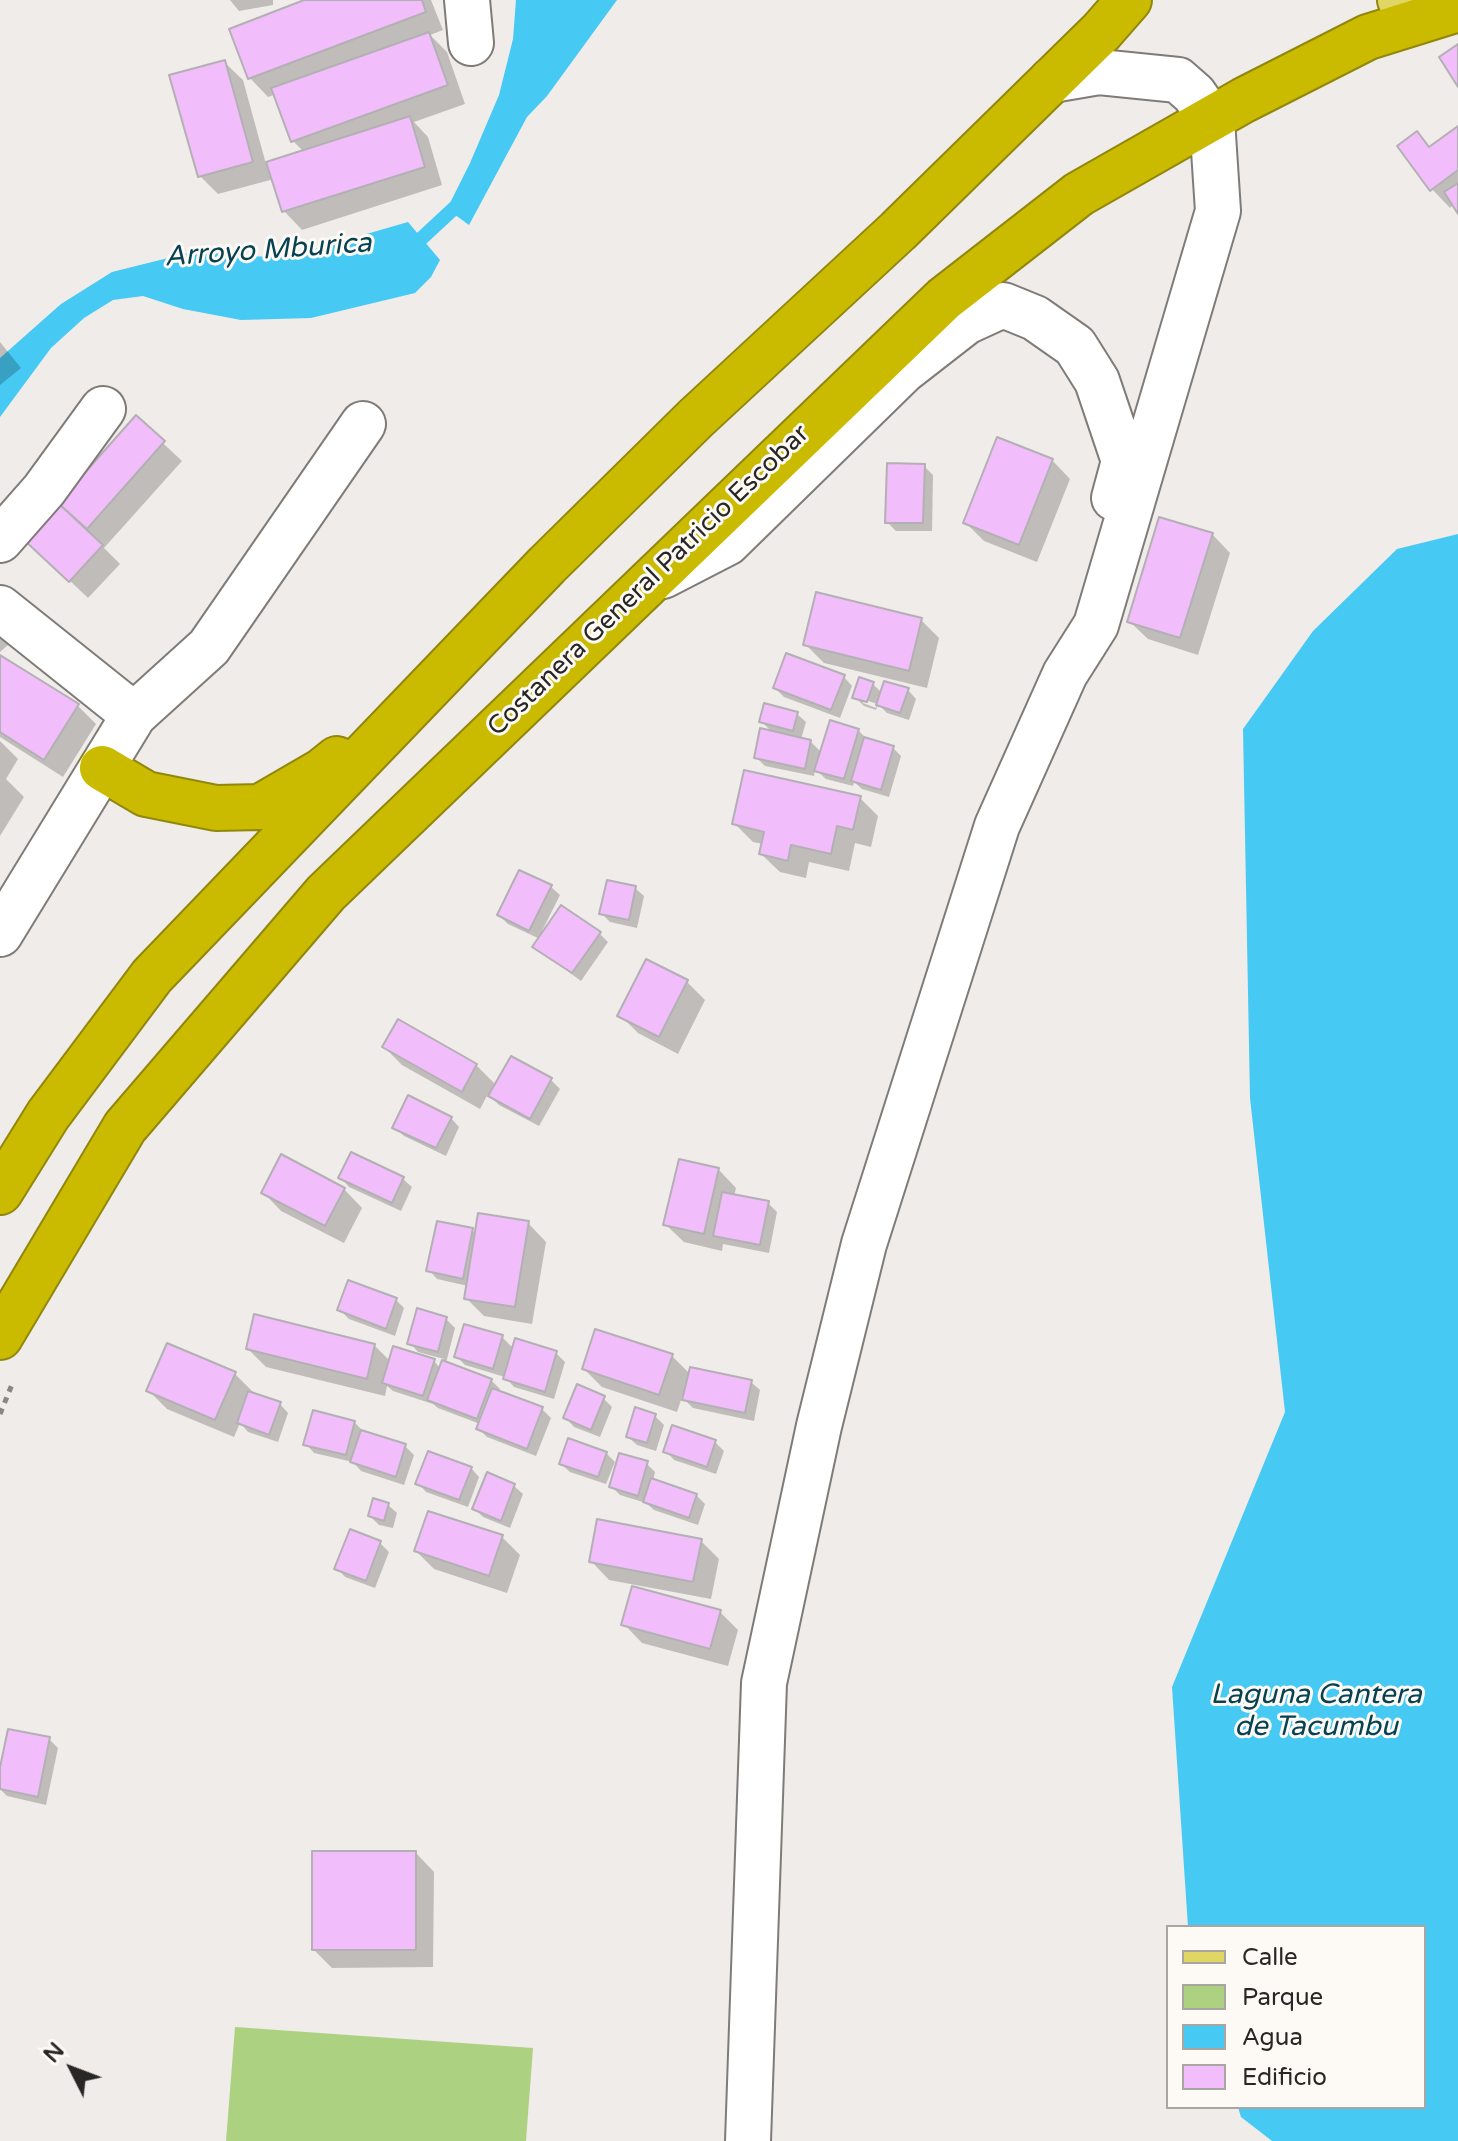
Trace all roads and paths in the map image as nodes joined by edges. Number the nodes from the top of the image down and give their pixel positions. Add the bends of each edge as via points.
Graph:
1 (467, 0) edge
2 (1129, 0) edge
3 (1400, 0) edge
4 (1458, 2) edge
5 (1458, 9) edge
6 (471, 43) dead end
7 (1052, 80) junction
8 (1212, 120) junction
9 (103, 409) dead end
10 (363, 424) dead end
11 (0, 540) edge
12 (643, 587) junction
13 (0, 608) edge
14 (1065, 674) junction
15 (427, 689) junction
16 (134, 715) junction
17 (102, 768) junction
18 (0, 934) edge
19 (0, 1192) edge
20 (0, 1337) edge
21 (14, 1379) dead end
22 (0, 1414) edge
23 (748, 2141) edge

1 - 6 street
2 - 7 highway
3 - 4 main road
5 - 8 highway, Costanera General Patricio Escobar via 1368,37
7 - 8 street via 1099,72 1178,80
7 - 15 highway via 696,418
8 - 12 highway, Costanera General Patricio Escobar via 1079,194 944,299
8 - 14 street via 1218,211 1096,625
9 - 11 street
10 - 16 street via 209,647
12 - 14 street via 727,543 903,371 966,322 1003,305 1035,318 1075,346 1097,381 1124,461
12 - 20 highway, Costanera General Patricio Escobar via 326,893 125,1127
13 - 16 street
14 - 23 street via 997,826 864,1244 819,1426 764,1683
15 - 17 highway via 322,771 260,807 216,808 146,794
15 - 19 highway via 152,976 48,1115
16 - 17 street
17 - 18 street
21 - 22 path

